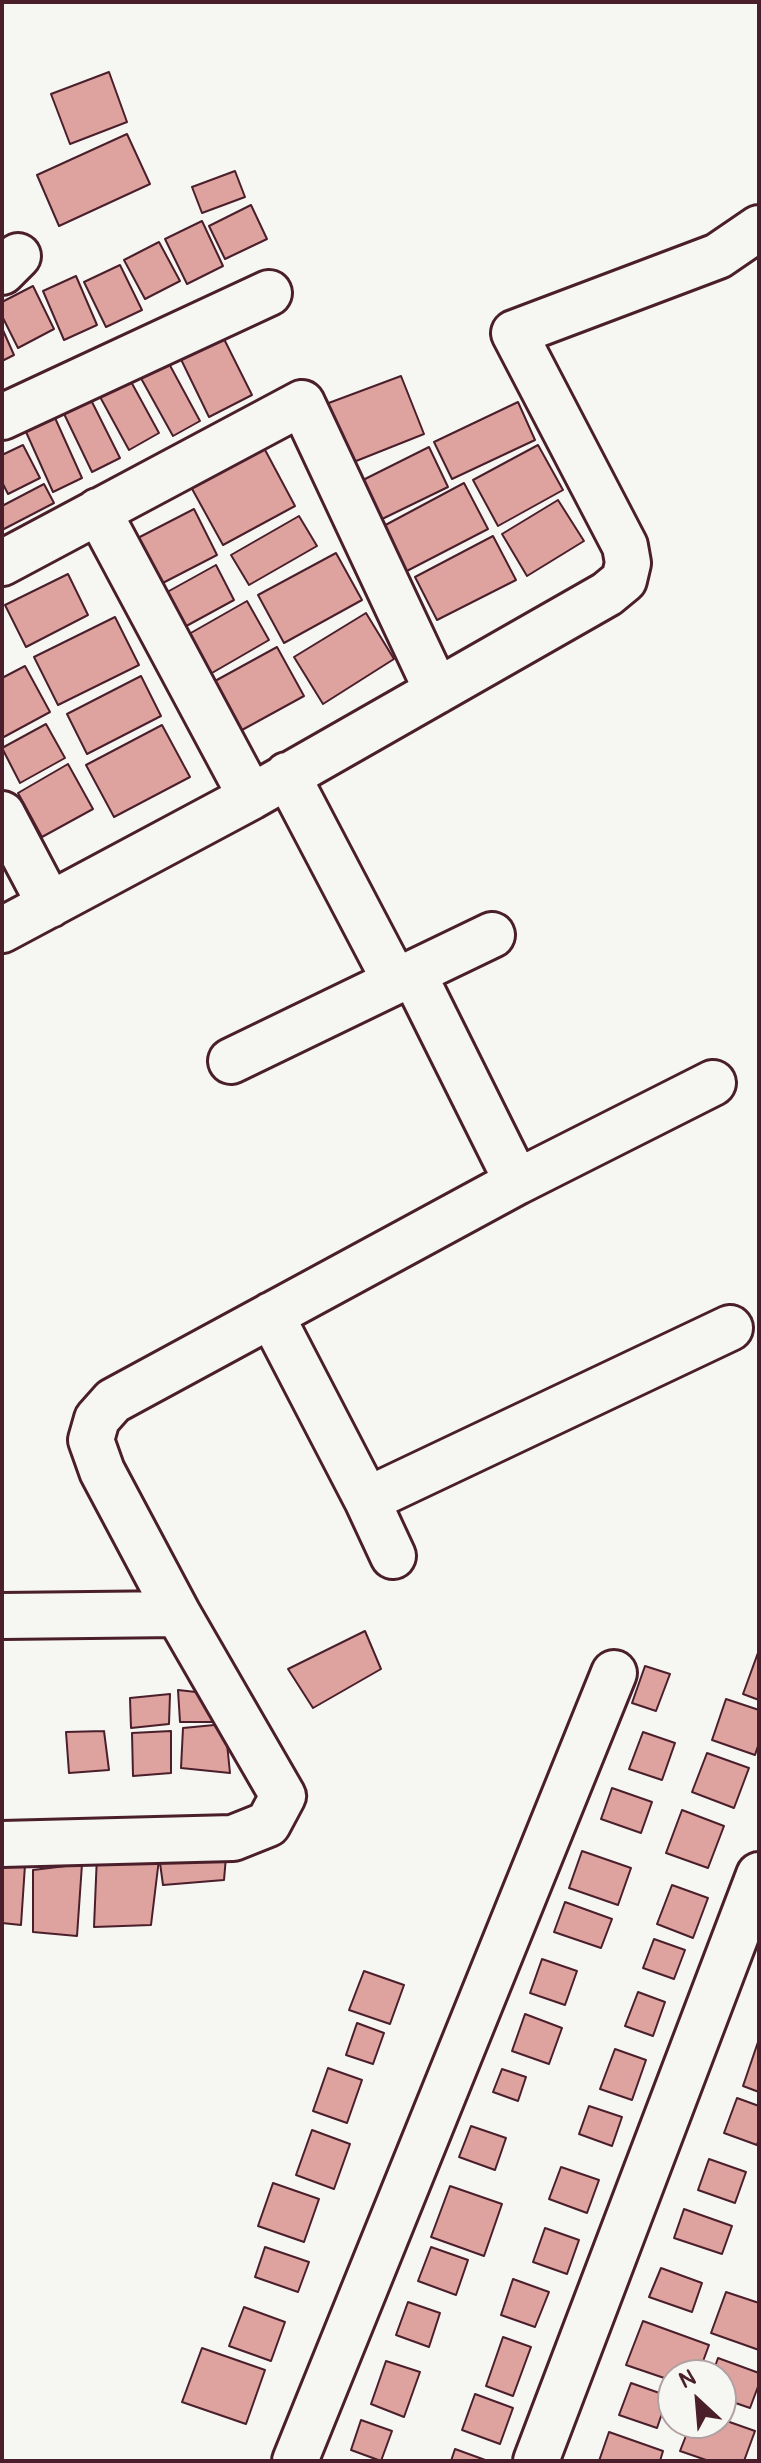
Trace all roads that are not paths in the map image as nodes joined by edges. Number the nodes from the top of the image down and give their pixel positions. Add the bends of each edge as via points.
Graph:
1 (759, 228) edge
2 (269, 293) dead end
3 (2, 417) edge
4 (98, 511) junction
5 (2, 563) edge
6 (437, 691) junction
7 (269, 786) junction
8 (2, 814) edge
9 (50, 905) junction
10 (2, 930) edge
11 (492, 935) dead end
12 (404, 977) junction
13 (231, 1061) dead end
14 (713, 1083) dead end
15 (517, 1182) junction
16 (271, 1315) junction
17 (730, 1328) dead end
18 (367, 1500) junction
19 (393, 1556) dead end
20 (178, 1614) junction
21 (2, 1616) edge
22 (614, 1673) dead end
23 (2, 1844) edge
24 (759, 1875) edge
25 (298, 2460) edge
26 (536, 2461) edge

1 - 6 street via 718,256 514,333 625,546 628,563 624,580 607,594
2 - 3 street
4 - 5 street
4 - 6 street via 302,403
4 - 7 street
6 - 7 street
7 - 9 street
7 - 12 street
8 - 9 street
9 - 10 street
11 - 12 street
12 - 13 street
12 - 15 street
14 - 15 street
15 - 16 street
16 - 18 street
16 - 20 street via 113,1401 97,1419 91,1440 102,1471
17 - 18 street
18 - 19 street
20 - 21 street
20 - 23 street via 283,1796 268,1824 233,1838
22 - 25 street
24 - 26 street

